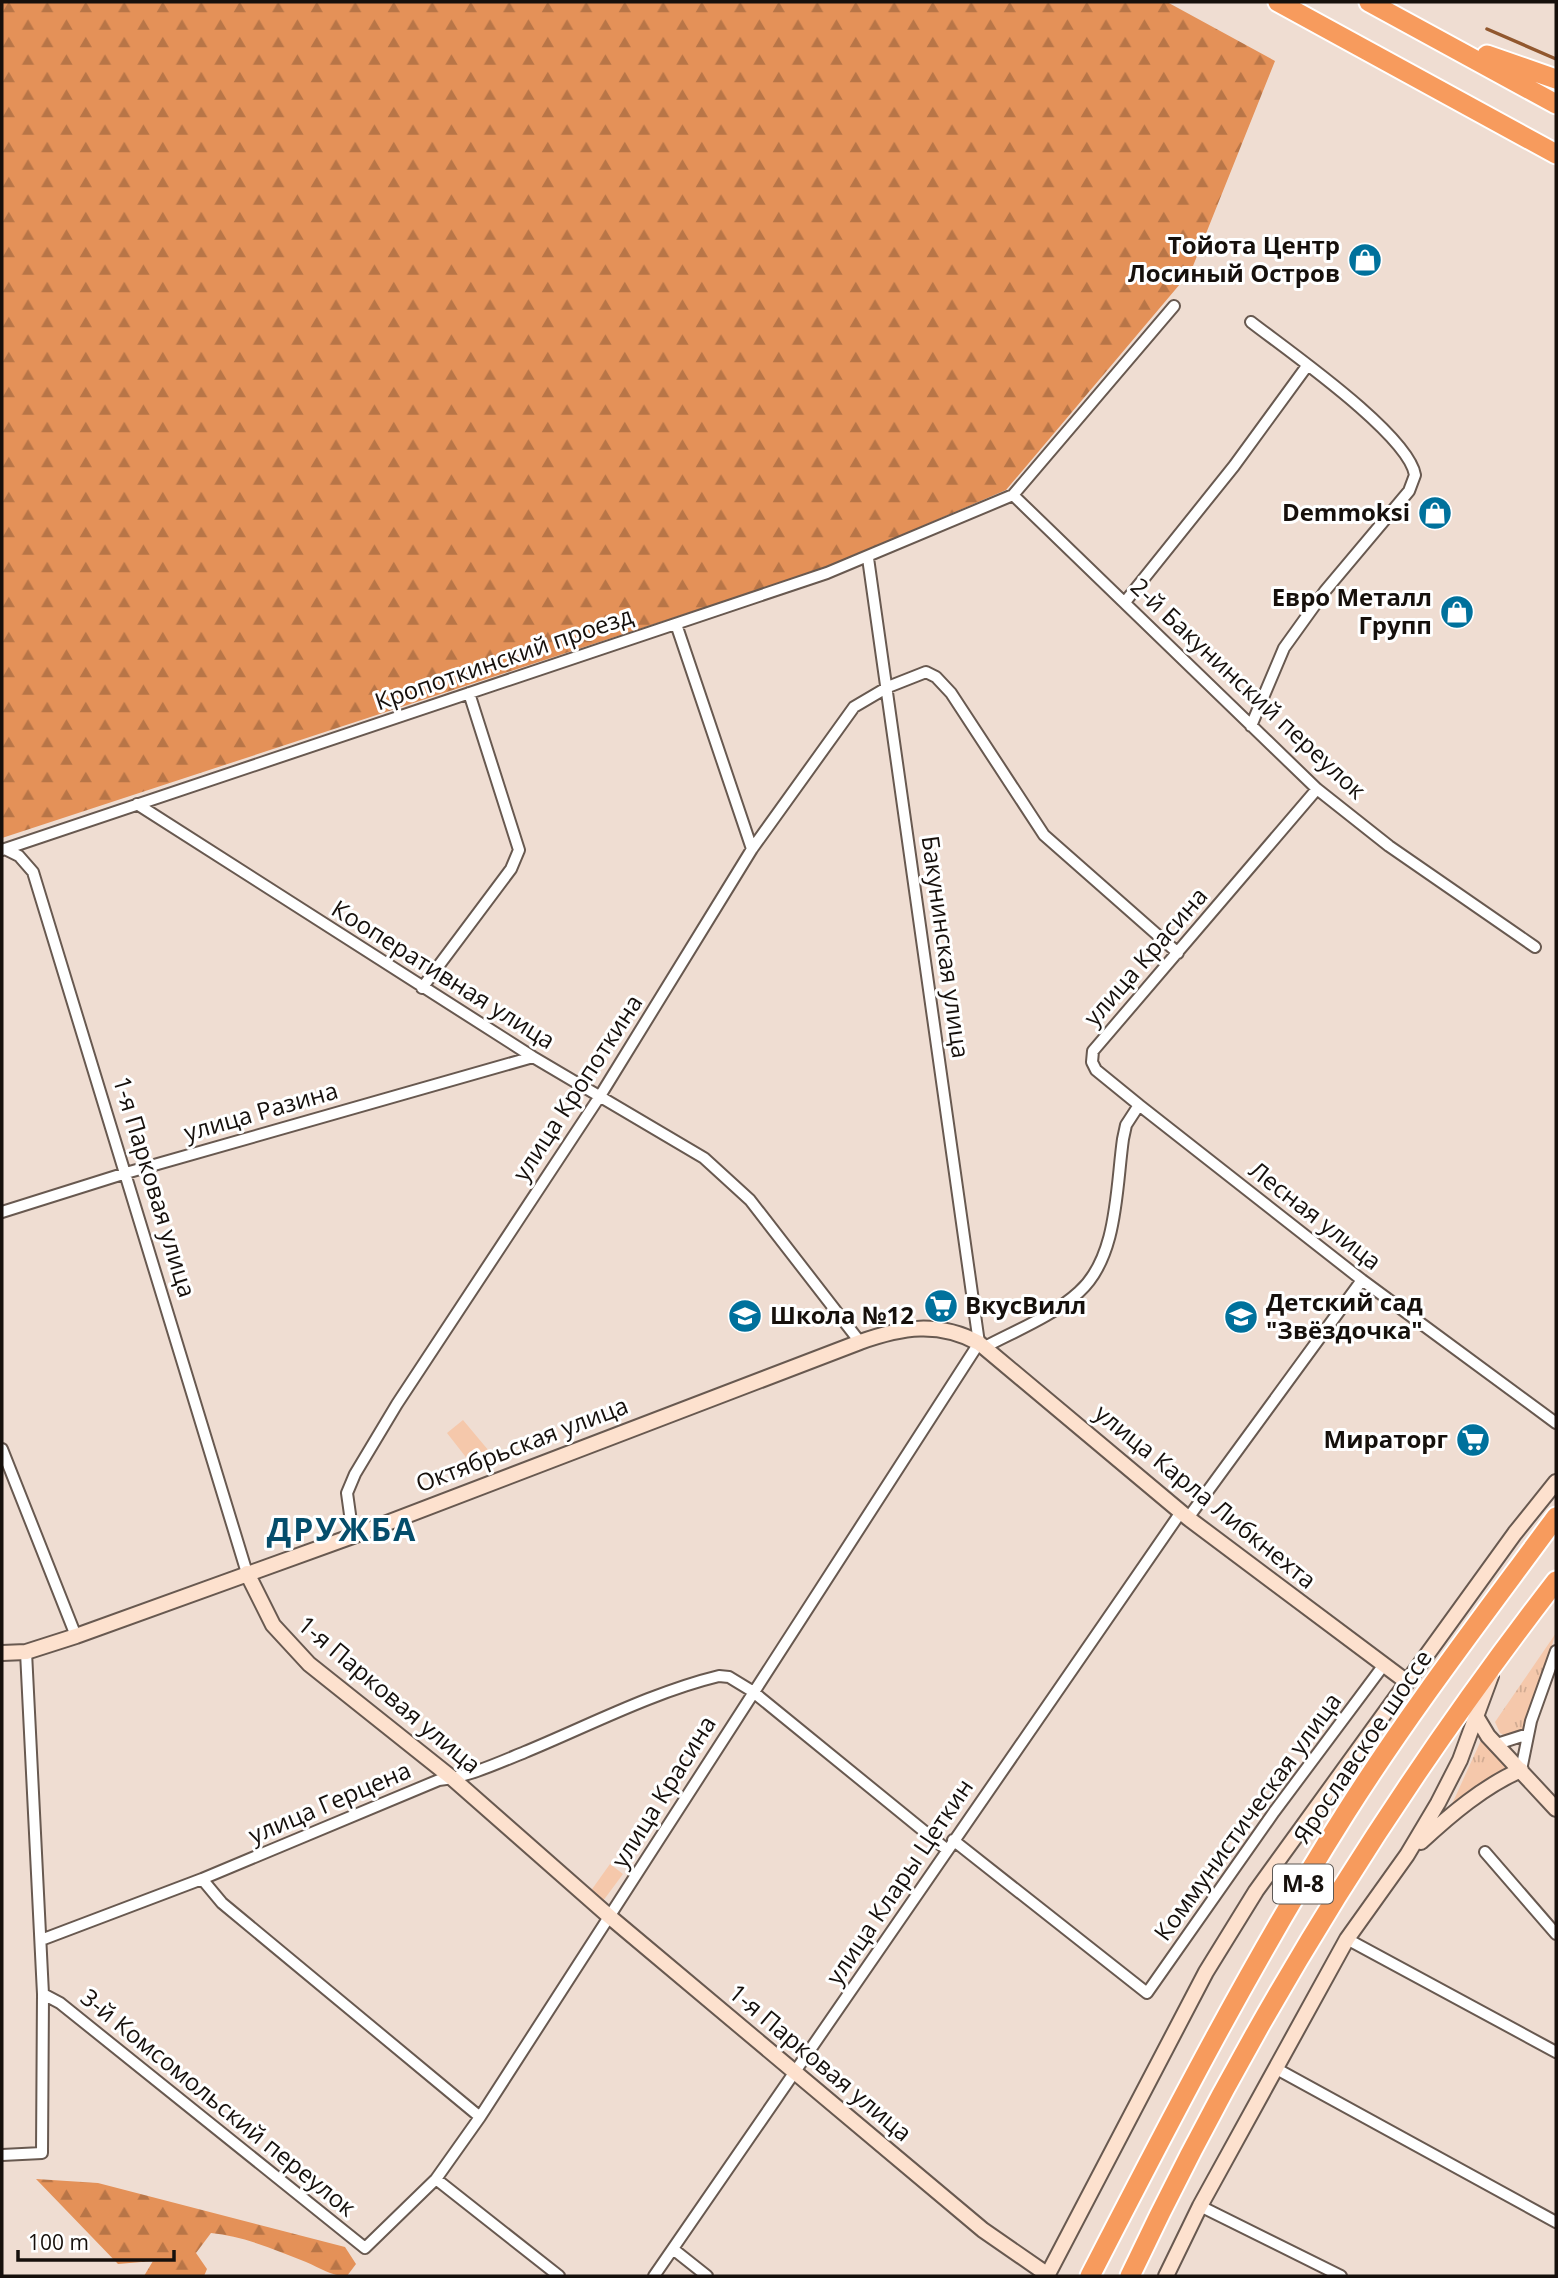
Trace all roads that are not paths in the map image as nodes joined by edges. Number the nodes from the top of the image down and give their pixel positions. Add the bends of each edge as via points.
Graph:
1 (1279, 2) edge
2 (1368, 2) edge
3 (1433, 37) junction
4 (1556, 79) edge
5 (1556, 104) edge
6 (1556, 154) edge
7 (1174, 306) dead end
8 (1251, 322) dead end
9 (1307, 366) junction
10 (1013, 495) junction
11 (868, 558) junction
12 (1125, 602) junction
13 (676, 624) junction
14 (888, 687) junction
15 (469, 693) junction
16 (1251, 726) junction
17 (1317, 789) junction
18 (137, 804) junction
19 (3, 849) edge
20 (752, 849) junction
21 (1535, 947) dead end
22 (1178, 953) junction
23 (422, 988) junction
24 (533, 1057) junction
25 (600, 1096) junction
26 (1139, 1105) junction
27 (126, 1173) junction
28 (2, 1212) edge
29 (1362, 1280) junction
30 (860, 1342) junction
31 (982, 1345) junction
32 (1556, 1423) edge
33 (2, 1449) edge
34 (1556, 1482) edge
35 (1184, 1515) junction
36 (1556, 1517) edge
37 (353, 1536) junction
38 (247, 1573) junction
39 (1556, 1581) edge
40 (76, 1636) junction
41 (1556, 1651) edge
42 (26, 1652) junction
43 (2, 1653) edge
44 (1497, 1658) junction
45 (1383, 1666) junction
46 (1407, 1682) junction
47 (752, 1691) junction
48 (1476, 1716) junction
49 (1528, 1734) junction
50 (1497, 1744) junction
51 (1521, 1770) junction
52 (452, 1779) junction
53 (1556, 1809) edge
54 (950, 1845) junction
55 (1485, 1852) dead end
56 (1407, 1855) junction
57 (202, 1879) junction
58 (610, 1917) junction
59 (1556, 1934) edge
60 (1347, 1939) junction
61 (41, 1940) junction
62 (1147, 1993) joint
63 (43, 1994) junction
64 (1556, 2052) edge
65 (1275, 2068) junction
66 (797, 2073) junction
67 (480, 2117) junction
68 (2, 2155) edge
69 (436, 2179) junction
70 (1200, 2206) junction
71 (1556, 2222) edge
72 (365, 2248) joint
73 (673, 2249) junction
74 (559, 2276) edge
75 (654, 2276) edge
76 (707, 2276) edge
77 (1048, 2276) edge
78 (1090, 2276) edge
79 (1130, 2276) edge
80 (1166, 2276) edge
81 (1341, 2276) edge

1 - 6 highway
2 - 3 highway
3 - 4 highway
3 - 5 highway
7 - 10 street
8 - 9 street
9 - 12 street
9 - 16 street via 1386,431 1407,455 1415,475 1409,491 1284,648
10 - 11 street, Кропоткинский проезд
10 - 12 street, 2-й Бакунинский переулок
11 - 13 street, Кропоткинский проезд
11 - 14 street, Бакунинская улица
12 - 16 street, 2-й Бакунинский переулок
13 - 15 street, Кропоткинский проезд
13 - 20 street
14 - 20 street, улица Кропоткина via 854,707
14 - 22 street, улица Кропоткина via 926,672 936,677 1044,835
14 - 31 street, Бакунинская улица
15 - 18 street, Кропоткинский проезд
15 - 23 street via 519,850 512,869
16 - 17 street, 2-й Бакунинский переулок
17 - 21 street, 2-й Бакунинский переулок via 1389,846
17 - 22 street, улица Красина
18 - 19 street, Кропоткинский проезд
18 - 23 street, Кооперативная улица
19 - 27 street, 1-я Парковая улица via 19,856 33,872
20 - 25 street, улица Кропоткина
22 - 26 street, улица Красина via 1092,1057 1096,1070
23 - 24 street, Кооперативная улица
24 - 25 street, Кооперативная улица
24 - 27 street, улица Разина
25 - 30 street, Кооперативная улица via 704,1158 750,1200
25 - 37 street, улица Кропоткина via 355,1474 347,1493
26 - 29 street, Лесная улица
26 - 31 street, улица Красина via 1125,1132 1107,1247 1098,1269 1067,1301
27 - 28 street, улица Разина
27 - 38 street, 1-я Парковая улица
29 - 32 street, Лесная улица
29 - 35 street, улица Клары Цеткин
30 - 31 street, Октябрьская улица via 928,1327 960,1333
30 - 37 street, Октябрьская улица
31 - 35 street, улица Карла Либкнехта
31 - 47 street, улица Красина
33 - 40 street
34 - 46 street
35 - 45 street, улица Карла Либкнехта
35 - 54 street, улица Клары Цеткин
36 - 78 highway, Ярославское шоссе / М-8 via 1423,1697 1306,1878 1191,2079
37 - 38 street, Октябрьская улица
38 - 40 street, Октябрьская улица
38 - 52 street, 1-я Парковая улица via 264,1610 288,1644
39 - 44 highway, М-8
40 - 42 street, Октябрьская улица
41 - 49 street
42 - 43 street, Октябрьская улица
42 - 61 street
44 - 48 street
44 - 79 highway, М-8 via 1435,1743 1270,2010 1167,2197
45 - 46 street, улица Карла Либкнехта
45 - 62 street, Коммунистическая улица
46 - 77 street via 1262,1881 1206,1972
47 - 52 street, улица Герцена via 729,1677 708,1679
47 - 54 street, улица Герцена
47 - 58 street, улица Красина
48 - 50 street
48 - 56 street via 1460,1760
49 - 50 street
49 - 51 street
50 - 51 street
51 - 53 street
51 - 56 street via 1443,1821
52 - 57 street, улица Герцена via 439,1780
52 - 58 street, 1-я Парковая улица
54 - 62 street, улица Герцена
54 - 66 street, улица Клары Цеткин
55 - 59 street
56 - 60 street
57 - 61 street, улица Герцена
57 - 67 street via 222,1903
58 - 66 street, 1-я Парковая улица
58 - 67 street, улица Красина
60 - 64 street
60 - 65 street
61 - 63 street
63 - 68 street via 41,2153
63 - 72 street, 3-й Комсомольский переулок
65 - 70 street
65 - 71 street
66 - 73 street, улица Клары Цеткин
66 - 77 street, 1-я Парковая улица via 983,2231
67 - 69 street, улица Красина
69 - 72 street, улица Красина
69 - 74 street
70 - 80 street
70 - 81 street
73 - 75 street, улица Клары Цеткин
73 - 76 street

